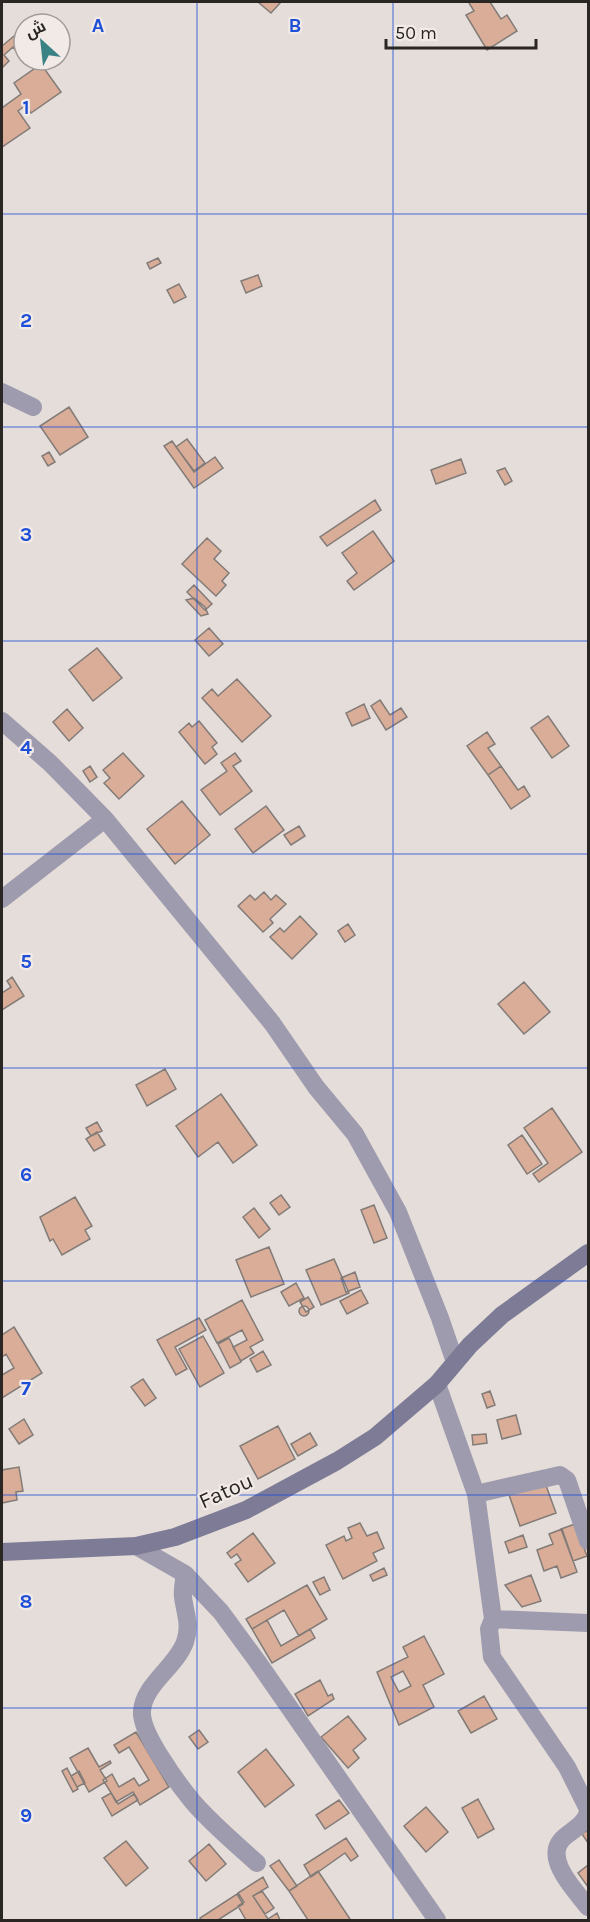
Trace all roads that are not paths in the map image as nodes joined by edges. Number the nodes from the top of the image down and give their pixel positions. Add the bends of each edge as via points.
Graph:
1 (2, 392) edge
2 (33, 407) dead end
3 (2, 721) edge
4 (105, 819) junction
5 (2, 899) edge
6 (588, 1253) edge
7 (455, 1362) junction
8 (437, 1384) junction
9 (476, 1494) junction
10 (588, 1541) edge
11 (136, 1546) junction
12 (2, 1552) edge
13 (185, 1574) junction
14 (493, 1619) junction
15 (588, 1623) edge
16 (588, 1810) edge
17 (256, 1863) dead end
18 (588, 1907) edge
19 (436, 1920) edge

1 - 2 street
3 - 4 street
4 - 5 street
4 - 7 street via 272,1023 316,1087 356,1134 398,1212
6 - 7 street, Fatou via 502,1315
7 - 8 street, Fatou
8 - 9 street
8 - 11 street, Fatou via 375,1437 289,1488 211,1525
9 - 10 street via 560,1476 567,1480
9 - 14 street
11 - 12 street, Fatou
11 - 13 street
13 - 17 street via 182,1595 189,1620 185,1642 146,1697 142,1723 192,1802
13 - 19 street via 207,1595 251,1652
14 - 15 street
14 - 16 street via 489,1629 492,1656 567,1767
16 - 18 street via 583,1823 561,1839 556,1851 561,1872

